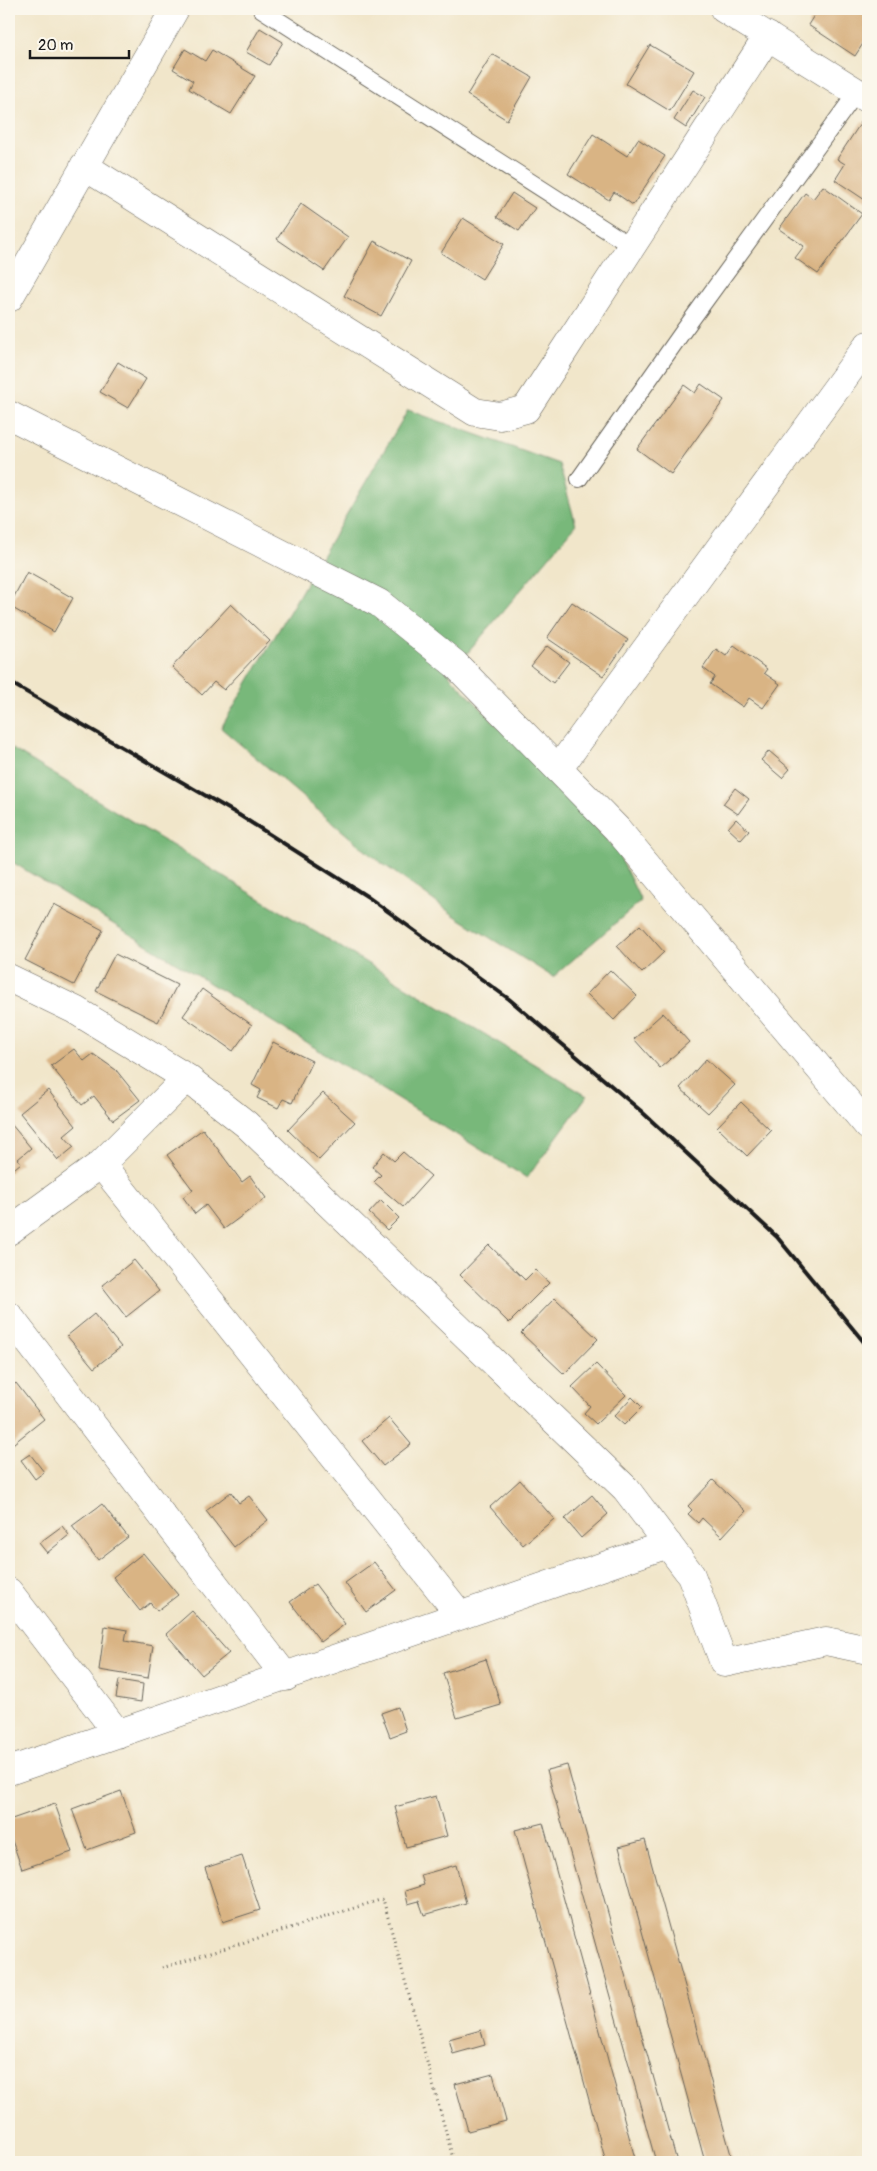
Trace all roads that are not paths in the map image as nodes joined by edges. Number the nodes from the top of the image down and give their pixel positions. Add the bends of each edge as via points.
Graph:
1 (175, 9) edge
2 (261, 9) edge
3 (724, 9) edge
4 (768, 36) junction
5 (863, 95) edge
6 (84, 166) junction
7 (631, 246) junction
8 (9, 298) edge
9 (868, 345) edge
10 (9, 415) edge
11 (579, 479) dead end
12 (559, 768) junction
13 (9, 978) edge
14 (186, 1078) junction
15 (868, 1126) edge
16 (101, 1164) junction
17 (9, 1231) edge
18 (9, 1316) edge
19 (668, 1544) junction
20 (9, 1592) edge
21 (460, 1615) junction
22 (868, 1650) edge
23 (286, 1676) junction
24 (118, 1734) junction
25 (9, 1771) edge

1 - 6 street
2 - 7 lane
3 - 4 street
4 - 5 street
4 - 7 street
5 - 11 lane via 684,330
6 - 7 street via 475,412 500,416 526,409
6 - 8 street
9 - 12 street
10 - 12 street via 379,603 455,664
12 - 15 street via 617,829
13 - 14 street via 75,1010
14 - 16 street
14 - 19 street via 246,1124 626,1490
16 - 17 street
16 - 21 street
18 - 23 street
19 - 21 street
19 - 22 street via 690,1575 724,1662 826,1641
20 - 24 street
21 - 23 street
23 - 24 street
24 - 25 street

